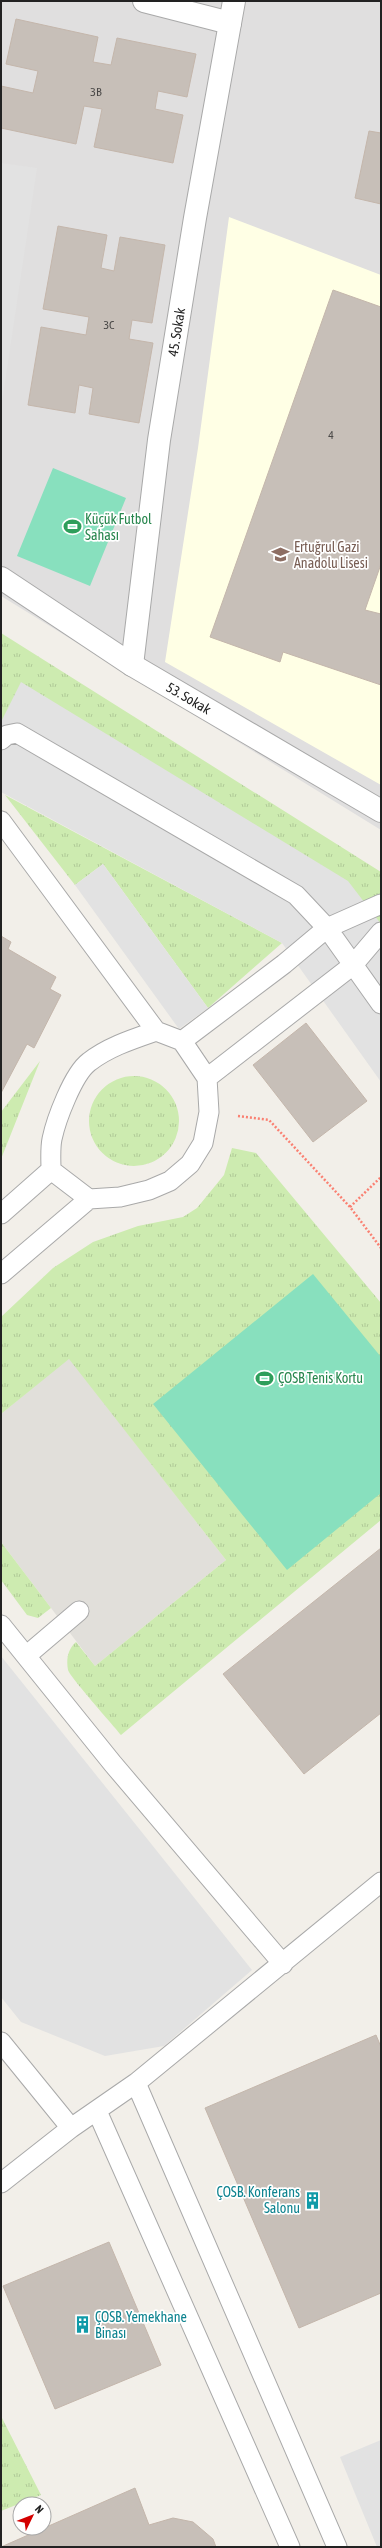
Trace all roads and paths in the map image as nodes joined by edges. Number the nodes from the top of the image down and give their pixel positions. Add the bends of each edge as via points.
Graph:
1 (144, 1) edge
2 (234, 1) edge
3 (230, 22) junction
4 (1, 578) edge
5 (132, 665) junction
6 (1, 740) edge
7 (381, 810) edge
8 (1, 821) edge
9 (381, 904) edge
10 (327, 928) junction
11 (381, 932) edge
12 (353, 965) junction
13 (381, 1004) edge
14 (156, 1031) junction
15 (182, 1041) junction
16 (206, 1078) junction
17 (209, 1112) junction
18 (51, 1170) junction
19 (381, 1176) edge
20 (89, 1199) junction
21 (350, 1207) junction
22 (1, 1214) edge
23 (381, 1248) edge
24 (1, 1274) edge
25 (79, 1611) dead end
26 (1, 1625) edge
27 (26, 1656) junction
28 (381, 1882) edge
29 (283, 1964) junction
30 (1, 2042) edge
31 (136, 2083) junction
32 (97, 2111) junction
33 (71, 2128) junction
34 (1, 2183) edge
35 (290, 2547) edge
36 (337, 2547) edge

1 - 3 street
2 - 3 street, 45. Sokak
3 - 5 street, 45. Sokak via 194,218 159,440
4 - 5 street, 53. Sokak
5 - 7 street, 53. Sokak
6 - 10 lane via 17,732 296,895
8 - 14 lane
9 - 10 lane
10 - 12 lane
10 - 15 lane
11 - 12 lane
12 - 13 lane
12 - 16 lane
14 - 15 lane
14 - 18 lane via 131,1040 88,1063 75,1081 51,1140
15 - 16 lane
16 - 17 lane
17 - 20 lane via 203,1143 190,1164 170,1181 149,1190 120,1197
17 - 21 path via 269,1120
18 - 20 lane
18 - 22 lane
19 - 21 path
20 - 24 lane
21 - 23 path
25 - 27 lane
26 - 27 lane
27 - 29 lane via 113,1764
28 - 29 lane
29 - 31 lane
30 - 33 lane
31 - 32 lane
31 - 36 lane
32 - 33 lane
32 - 35 lane
33 - 34 lane

